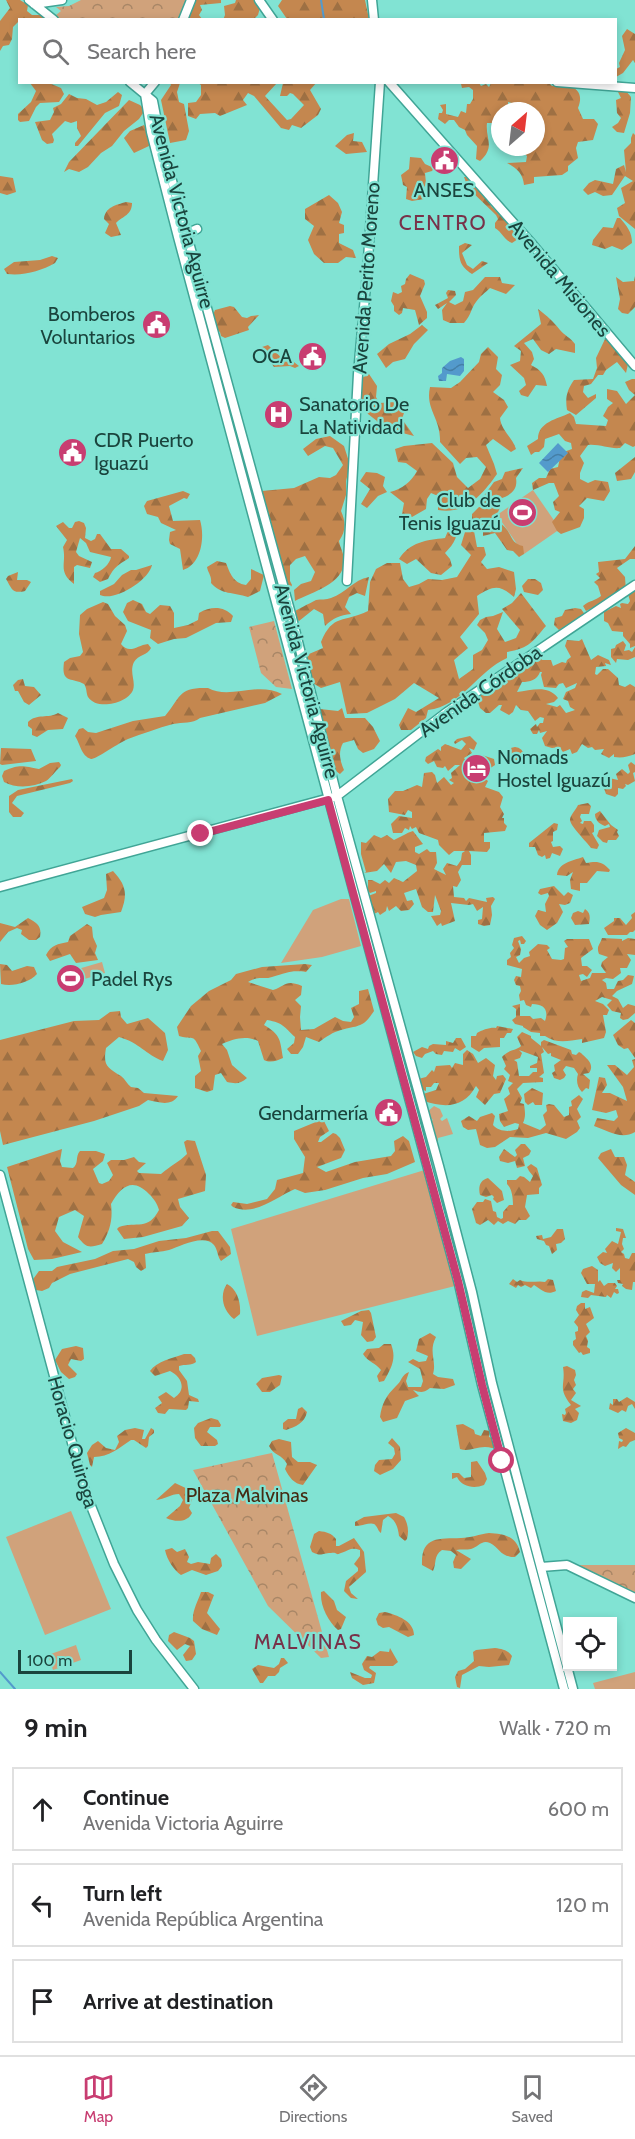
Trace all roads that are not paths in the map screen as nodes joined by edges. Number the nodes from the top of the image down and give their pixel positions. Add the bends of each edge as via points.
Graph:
1 (62, 0) edge
2 (192, 0) edge
3 (259, 0) edge
4 (372, 0) edge
5 (32, 2) edge
6 (52, 18) edge
7 (184, 18) edge
8 (272, 18) edge
9 (374, 18) edge
10 (132, 84) edge
11 (153, 84) edge
12 (380, 84) edge
13 (390, 84) edge
14 (583, 84) edge
15 (635, 88) edge
16 (145, 94) junction
17 (197, 229) dead end
18 (188, 234) junction
19 (178, 237) junction
20 (635, 366) edge
21 (347, 581) dead end
22 (635, 585) edge
23 (333, 798) junction
24 (0, 887) edge
25 (0, 1175) edge
26 (541, 1567) junction
27 (635, 1598) edge
28 (194, 1689) edge
29 (564, 1689) edge
30 (573, 1689) edge

1 - 5 main road
2 - 7 main road
3 - 8 main road
4 - 9 main road
5 - 6 main road
10 - 16 main road
11 - 16 main road, Avenida Victoria Aguirre
12 - 21 main road, Avenida Perito Moreno
13 - 20 main road, Avenida Misiones via 533,244
14 - 15 main road
16 - 18 main road, Avenida Victoria Aguirre via 153,101
16 - 19 main road, Avenida Victoria Aguirre
17 - 18 main road
18 - 19 main road
18 - 23 main road, Avenida Victoria Aguirre via 290,610
19 - 23 main road, Avenida Victoria Aguirre
22 - 23 main road, Avenida Córdoba via 447,712
23 - 24 main road
23 - 26 main road, Avenida Victoria Aguirre via 439,1166
23 - 29 main road, Avenida Victoria Aguirre
25 - 28 main road, Horacio Quiroga via 85,1491 137,1610
26 - 27 main road via 567,1565
26 - 30 main road, Avenida Victoria Aguirre

